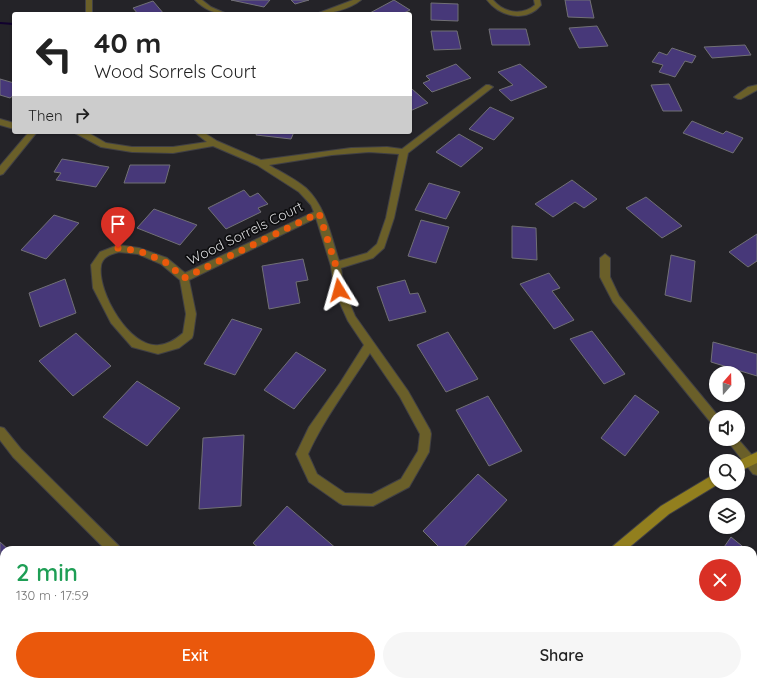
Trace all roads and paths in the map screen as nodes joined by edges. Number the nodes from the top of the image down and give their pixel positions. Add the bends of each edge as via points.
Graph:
1 (89, 0) edge
2 (198, 0) edge
3 (358, 0) edge
4 (490, 0) edge
5 (538, 0) edge
6 (89, 12) edge
7 (219, 12) edge
8 (325, 12) edge
9 (489, 87) dead end
10 (757, 87) edge
11 (738, 97) dead end
12 (0, 122) edge
13 (12, 125) edge
14 (31, 134) edge
15 (86, 134) edge
16 (201, 134) edge
17 (214, 143) junction
18 (404, 152) junction
19 (260, 163) junction
20 (0, 172) edge
21 (319, 213) junction
22 (605, 258) dead end
23 (336, 266) junction
24 (184, 278) junction
25 (369, 345) junction
26 (709, 412) edge
27 (0, 432) edge
28 (739, 446) edge
29 (753, 459) edge
30 (757, 470) edge
31 (709, 483) edge
32 (111, 546) edge
33 (622, 546) edge

1 - 6 street
2 - 7 street
3 - 8 street
4 - 5 street via 496,8 507,13 520,14 530,12 538,5
9 - 18 street
10 - 11 street
12 - 13 street
14 - 20 street
15 - 17 street via 98,143 126,150 189,149
16 - 17 street
17 - 19 street
18 - 19 street via 365,149
18 - 23 street via 390,218 381,246 370,256
19 - 21 street via 302,190
21 - 23 street
21 - 24 street, Wood Sorrels Court
22 - 26 street via 605,277 616,299
23 - 25 street via 339,290 351,318
24 - 24 street, Wood Sorrels Court via 164,261 139,251 118,248 103,254 96,265 98,288 114,320 136,344 158,350 175,345 188,334 191,314
25 - 25 street via 313,431 302,454 313,478 343,499 374,500 405,483 423,452 426,434 404,394
27 - 32 street via 17,453
28 - 29 street
29 - 30 street
31 - 33 street via 665,510

